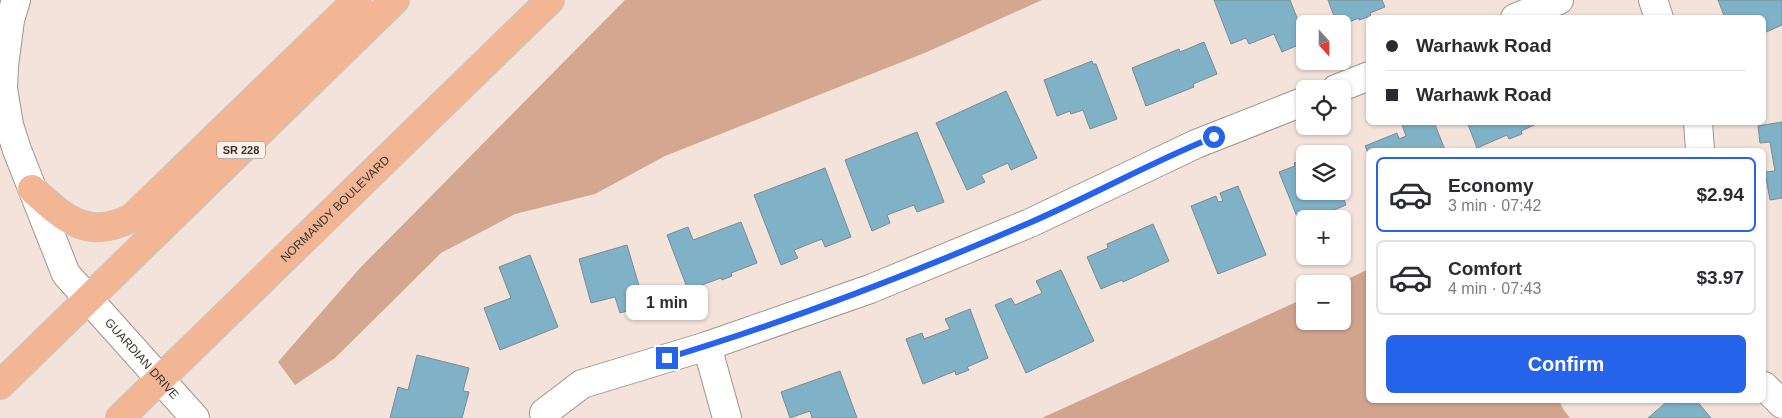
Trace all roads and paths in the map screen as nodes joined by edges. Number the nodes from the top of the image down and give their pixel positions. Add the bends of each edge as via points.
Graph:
1 (16, 0) edge
2 (356, 0) edge
3 (395, 0) edge
4 (550, 0) edge
5 (1560, 0) edge
6 (1653, 0) edge
7 (1522, 15) edge
8 (1659, 15) edge
9 (1366, 77) edge
10 (1351, 83) edge
11 (1296, 105) edge
12 (1698, 125) edge
13 (1700, 148) edge
14 (32, 189) junction
15 (88, 300) junction
16 (707, 346) junction
17 (160, 380) junction
18 (0, 385) edge
19 (1766, 388) edge
20 (1782, 404) edge
21 (544, 413) dead end
22 (120, 418) edge
23 (195, 418) edge
24 (727, 418) edge

1 - 14 street, GUARDIAN DRIVE via 6,36 4,88 13,140
2 - 14 main road via 133,218 107,227 81,224 69,220
3 - 15 main road, SR 228
4 - 17 main road, NORMANDY BOULEVARD
5 - 7 street
6 - 8 street
9 - 10 street
11 - 16 street via 1196,144 1030,223 870,289
12 - 13 street
14 - 15 street, GUARDIAN DRIVE via 66,274
15 - 17 street, GUARDIAN DRIVE
15 - 18 main road, SR 228
16 - 21 street via 582,384
16 - 24 street
17 - 22 main road, NORMANDY BOULEVARD
17 - 23 street, GUARDIAN DRIVE
19 - 20 street

